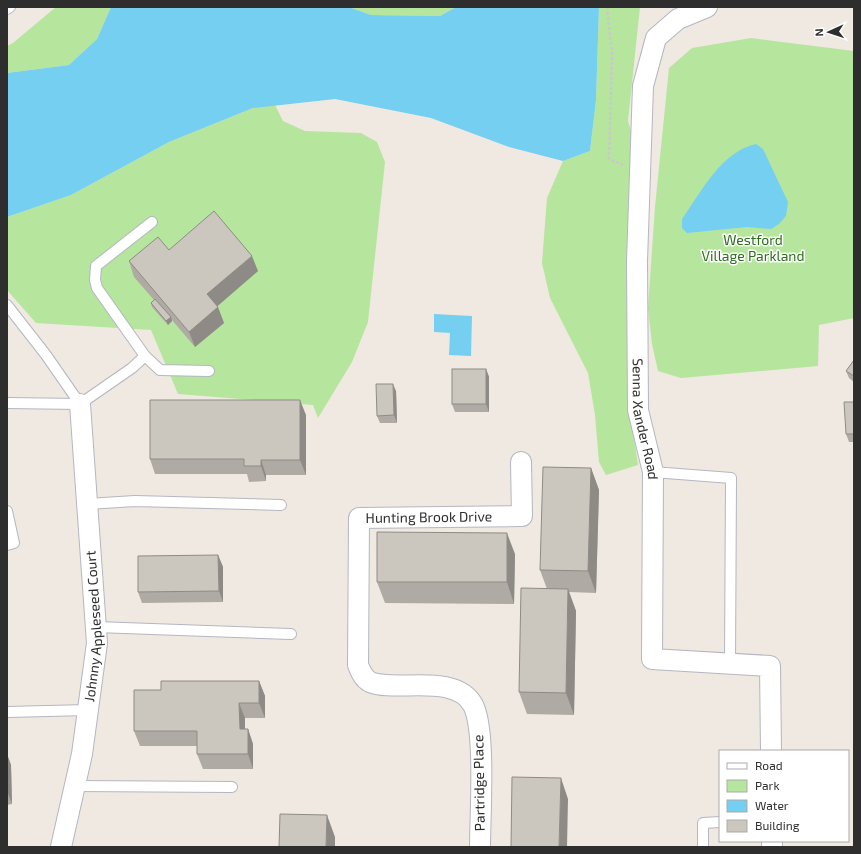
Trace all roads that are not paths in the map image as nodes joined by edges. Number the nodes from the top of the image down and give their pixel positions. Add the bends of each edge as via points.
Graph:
1 (10, 7) edge
2 (706, 7) edge
3 (7, 9) edge
4 (152, 222) dead end
5 (7, 305) edge
6 (145, 356) junction
7 (209, 371) dead end
8 (7, 403) edge
9 (80, 404) junction
10 (521, 462) dead end
11 (652, 472) junction
12 (87, 504) junction
13 (281, 505) dead end
14 (7, 511) edge
15 (7, 544) edge
16 (96, 627) junction
17 (291, 634) dead end
18 (730, 664) junction
19 (358, 665) joint
20 (88, 710) junction
21 (7, 712) edge
22 (771, 750) edge
23 (75, 786) junction
24 (232, 788) dead end
25 (719, 822) edge
26 (61, 847) edge
27 (480, 847) edge
28 (703, 847) edge

1 - 3 lane
2 - 11 street, Senna Xander Road via 678,19 656,38 643,86 637,262 638,410
4 - 6 lane via 96,266 95,280 97,288
5 - 9 lane
6 - 7 lane via 160,370
6 - 9 lane
8 - 9 lane
9 - 12 street, Johnny Appleseed Court
10 - 19 street, Hunting Brook Drive via 522,516 359,518
11 - 18 street, Senna Xander Road via 652,659
11 - 18 lane via 731,478
12 - 13 lane via 135,501
12 - 16 street, Johnny Appleseed Court
14 - 15 lane via 14,543
16 - 17 lane
16 - 20 street, Johnny Appleseed Court via 97,643
18 - 22 street, Senna Xander Road via 770,666
19 - 27 street, Partridge Place via 362,675 369,681 379,684 415,684 449,688 464,695 473,705 480,741
20 - 21 lane
20 - 23 street, Johnny Appleseed Court
23 - 24 lane
23 - 26 street, Johnny Appleseed Court
25 - 28 lane via 703,823

